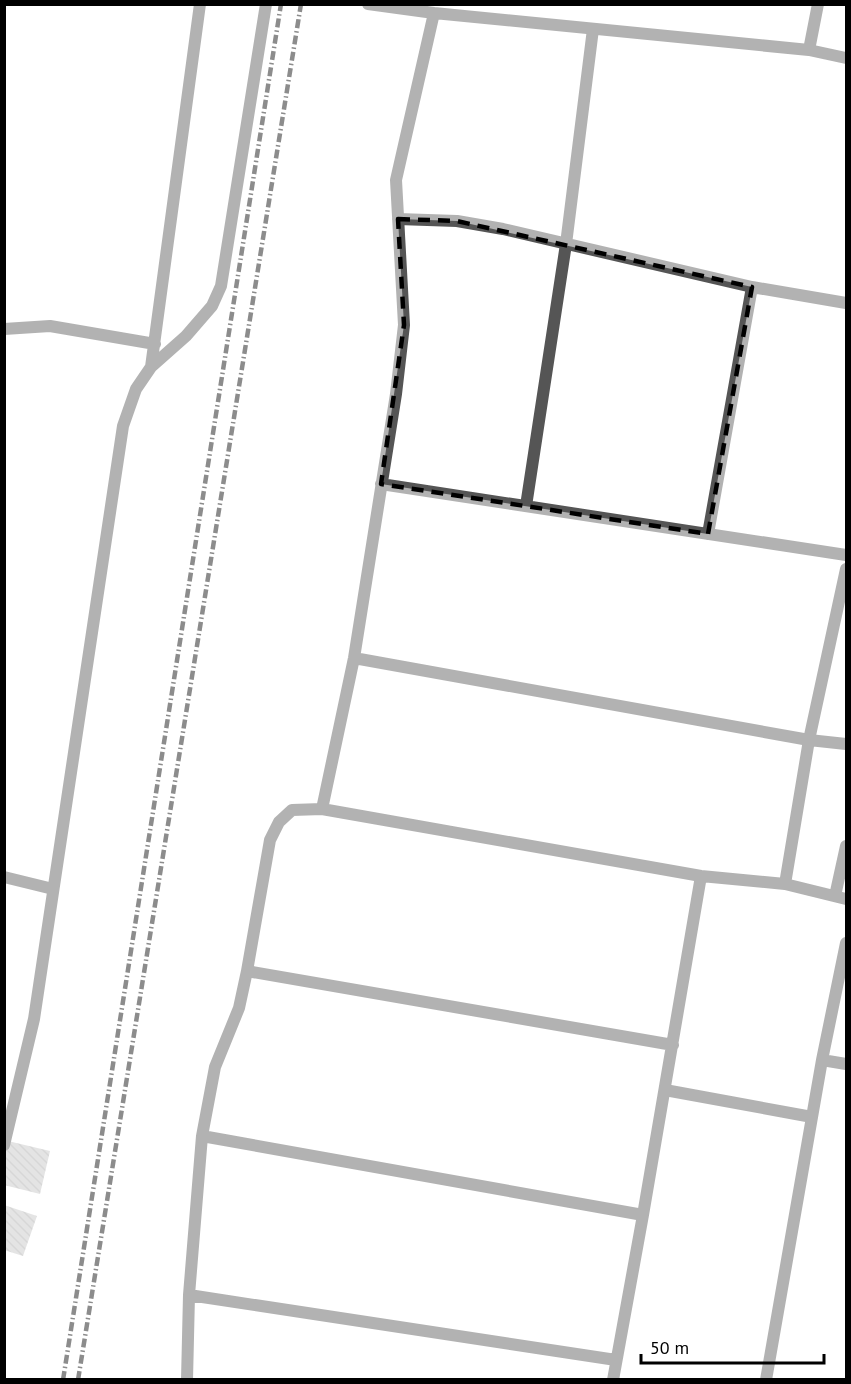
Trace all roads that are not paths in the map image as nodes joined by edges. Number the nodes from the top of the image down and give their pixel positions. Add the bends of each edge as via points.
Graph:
1 (200, 4) edge
2 (266, 4) edge
3 (368, 4) edge
4 (818, 4) edge
5 (434, 13) junction
6 (593, 29) junction
7 (808, 50) junction
8 (846, 58) edge
9 (399, 219) junction
10 (566, 244) junction
11 (752, 287) junction
12 (846, 303) edge
13 (4, 329) edge
14 (154, 344) junction
15 (152, 367) junction
16 (381, 484) junction
17 (526, 506) junction
18 (708, 534) junction
19 (846, 555) edge
20 (846, 569) edge
21 (354, 658) junction
22 (809, 740) junction
23 (846, 744) edge
24 (322, 809) junction
25 (846, 846) edge
26 (701, 876) junction
27 (4, 877) edge
28 (785, 884) junction
29 (53, 889) junction
30 (841, 897) edge
31 (846, 944) edge
32 (248, 971) junction
33 (673, 1045) junction
34 (822, 1060) junction
35 (846, 1064) edge
36 (665, 1090) junction
37 (812, 1117) junction
38 (202, 1136) junction
39 (4, 1145) edge
40 (643, 1215) junction
41 (189, 1294) junction
42 (616, 1360) junction
43 (187, 1380) edge
44 (613, 1380) edge
45 (766, 1380) edge

1 - 14 street
2 - 15 street via 221,286 212,306
3 - 5 street
4 - 7 street
5 - 6 street
5 - 9 street via 396,180
6 - 7 street
6 - 10 street
7 - 8 street
9 - 10 street via 458,221
9 - 16 street via 405,325
10 - 11 street
10 - 17 street
11 - 12 street
11 - 18 street
13 - 14 street via 50,326
14 - 15 street
15 - 29 street via 136,389 123,426
16 - 17 street
16 - 21 street
17 - 18 street
18 - 19 street
20 - 22 street
21 - 22 street
21 - 24 street
22 - 23 street
22 - 28 street
24 - 26 street
24 - 32 street via 291,810 270,840
25 - 30 street
26 - 28 street
26 - 33 street
27 - 29 street
28 - 30 street
29 - 39 street via 34,1019
31 - 34 street
32 - 33 street
32 - 38 street via 239,1008 214,1067
33 - 36 street
34 - 35 street
34 - 37 street
36 - 37 street
36 - 40 street
37 - 45 street
38 - 40 street
38 - 41 street
40 - 42 street
41 - 42 street
41 - 43 street
42 - 44 street

